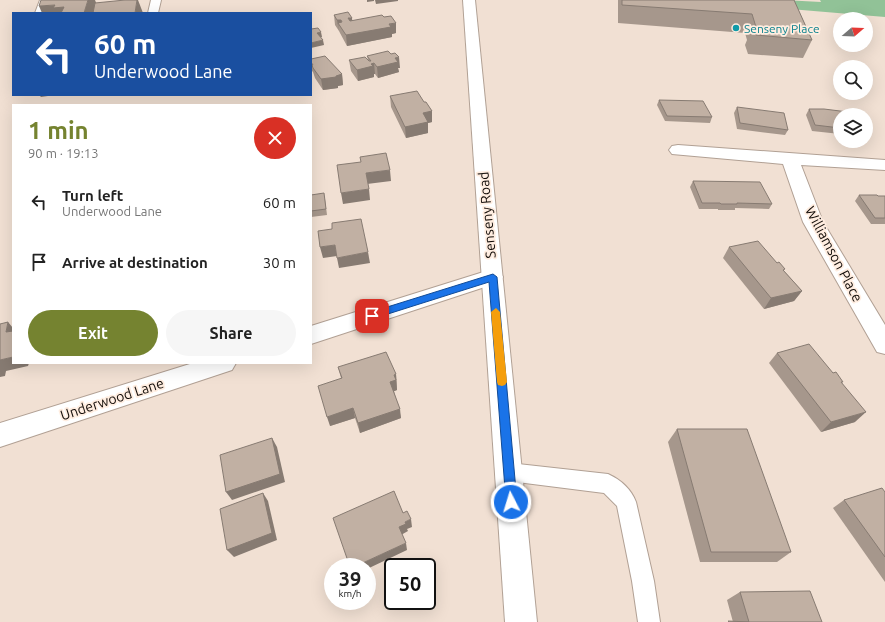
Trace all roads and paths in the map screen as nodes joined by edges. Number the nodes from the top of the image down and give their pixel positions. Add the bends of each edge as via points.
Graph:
1 (45, 0) edge
2 (156, 0) edge
3 (469, 0) edge
4 (40, 12) edge
5 (153, 12) edge
6 (678, 150) dead end
7 (790, 160) junction
8 (885, 165) edge
9 (493, 277) junction
10 (312, 335) edge
11 (885, 345) edge
12 (221, 364) edge
13 (0, 435) edge
14 (509, 472) junction
15 (521, 622) edge
16 (649, 622) edge

1 - 4 lane
2 - 5 lane
3 - 9 main road, Senseny Road
6 - 7 main road
7 - 8 main road
7 - 11 main road, Williamson Place via 813,222
9 - 10 main road
9 - 14 main road, Senseny Road
12 - 13 main road, Underwood Lane
14 - 15 main road, Senseny Road
14 - 16 lane via 608,484 619,493 626,502

